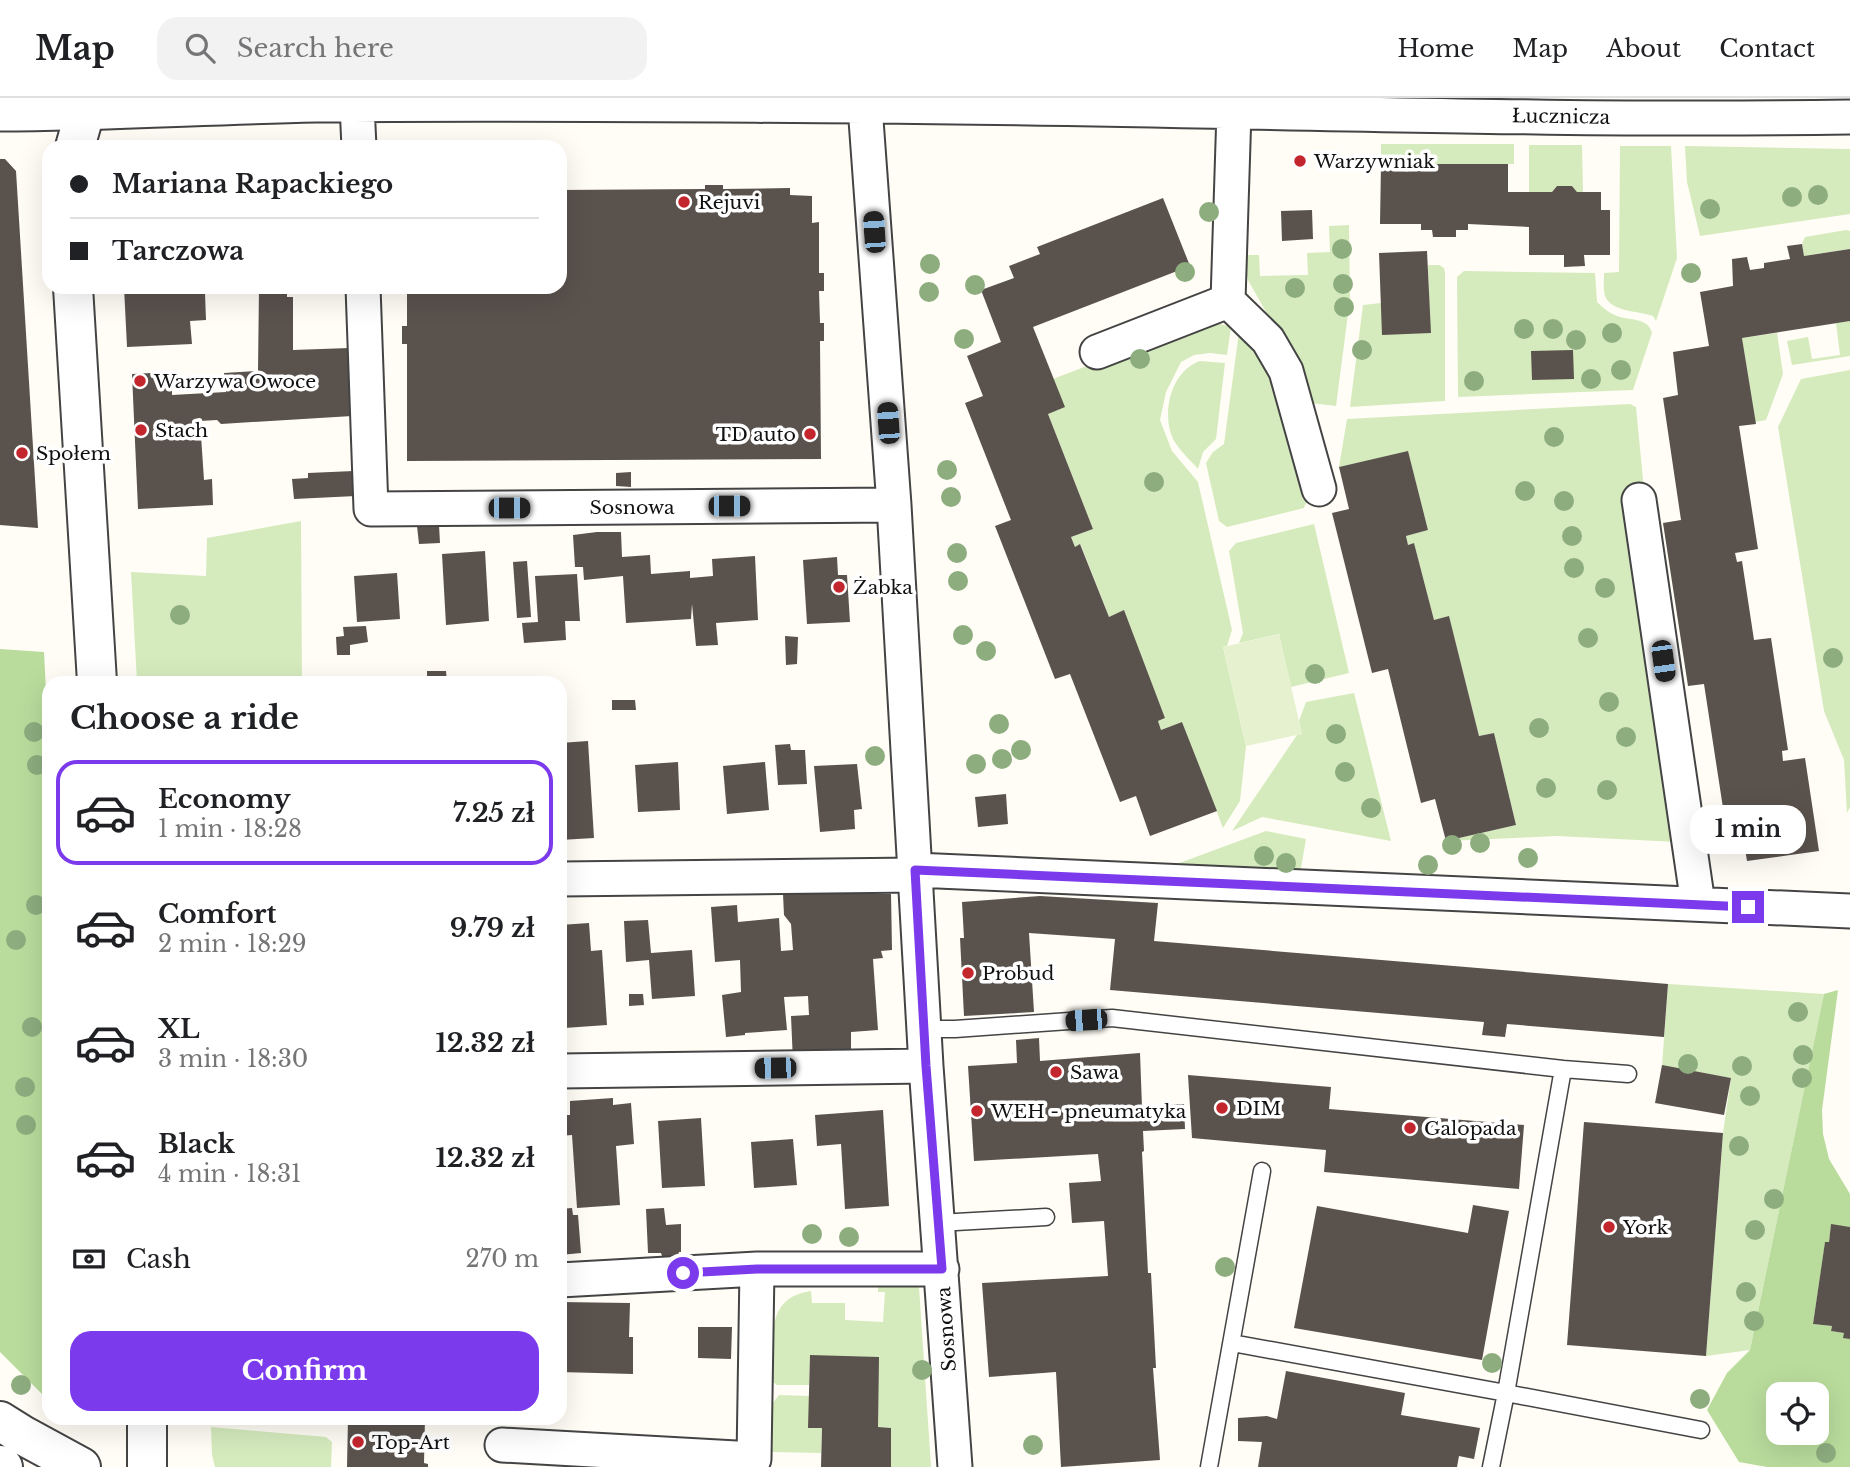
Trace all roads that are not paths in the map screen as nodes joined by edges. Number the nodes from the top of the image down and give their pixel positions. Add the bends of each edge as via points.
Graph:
1 (563, 102) edge
2 (1115, 104) edge
3 (357, 105) junction
4 (865, 106) junction
5 (1226, 107) edge
6 (1733, 108) edge
7 (1790, 108) edge
8 (0, 114) edge
9 (83, 114) edge
10 (1850, 117) edge
11 (359, 140) edge
12 (73, 294) edge
13 (363, 294) edge
14 (1228, 301) junction
15 (1097, 352) dead end
16 (1319, 489) dead end
17 (1639, 500) dead end
18 (894, 505) junction
19 (97, 676) edge
20 (915, 872) junction
21 (567, 879) edge
22 (1698, 904) junction
23 (1850, 911) edge
24 (924, 1029) junction
25 (926, 1066) junction
26 (1563, 1069) junction
27 (567, 1071) edge
28 (1628, 1074) dead end
29 (1262, 1171) dead end
30 (1046, 1217) dead end
31 (938, 1223) junction
32 (757, 1269) junction
33 (942, 1269) junction
34 (567, 1280) edge
35 (1232, 1343) junction
36 (1506, 1393) junction
37 (0, 1421) edge
38 (147, 1425) edge
39 (1701, 1430) dead end
40 (502, 1446) dead end
41 (664, 1461) edge
42 (81, 1467) edge
43 (146, 1467) edge
44 (955, 1467) edge
45 (1209, 1467) edge
46 (1491, 1467) edge

1 - 3 street, Łucznicza
1 - 4 street, Łucznicza
2 - 4 street, Łucznicza
2 - 5 street, Łucznicza
3 - 9 street, Łucznicza
3 - 11 street
4 - 18 street, Sosnowa
5 - 6 street, Łucznicza
5 - 14 street
6 - 7 street, Łucznicza
7 - 10 street, Łucznicza
8 - 9 street, Łucznicza
12 - 19 street
13 - 18 street, Sosnowa via 371,509
14 - 15 street
14 - 16 street via 1268,340 1286,370
17 - 22 street
18 - 20 street, Sosnowa
20 - 21 street
20 - 22 street
20 - 24 street, Sosnowa
22 - 23 street
24 - 25 street, Sosnowa
24 - 26 lane via 1112,1018
25 - 27 street
25 - 31 street, Sosnowa
26 - 28 lane
26 - 36 lane
29 - 35 lane
30 - 31 lane
31 - 33 street, Sosnowa
32 - 33 street
32 - 34 street
32 - 41 street via 754,1460
33 - 44 street, Sosnowa
35 - 36 lane
35 - 45 lane
36 - 39 lane
36 - 46 lane
37 - 42 street
38 - 43 street
40 - 41 street

